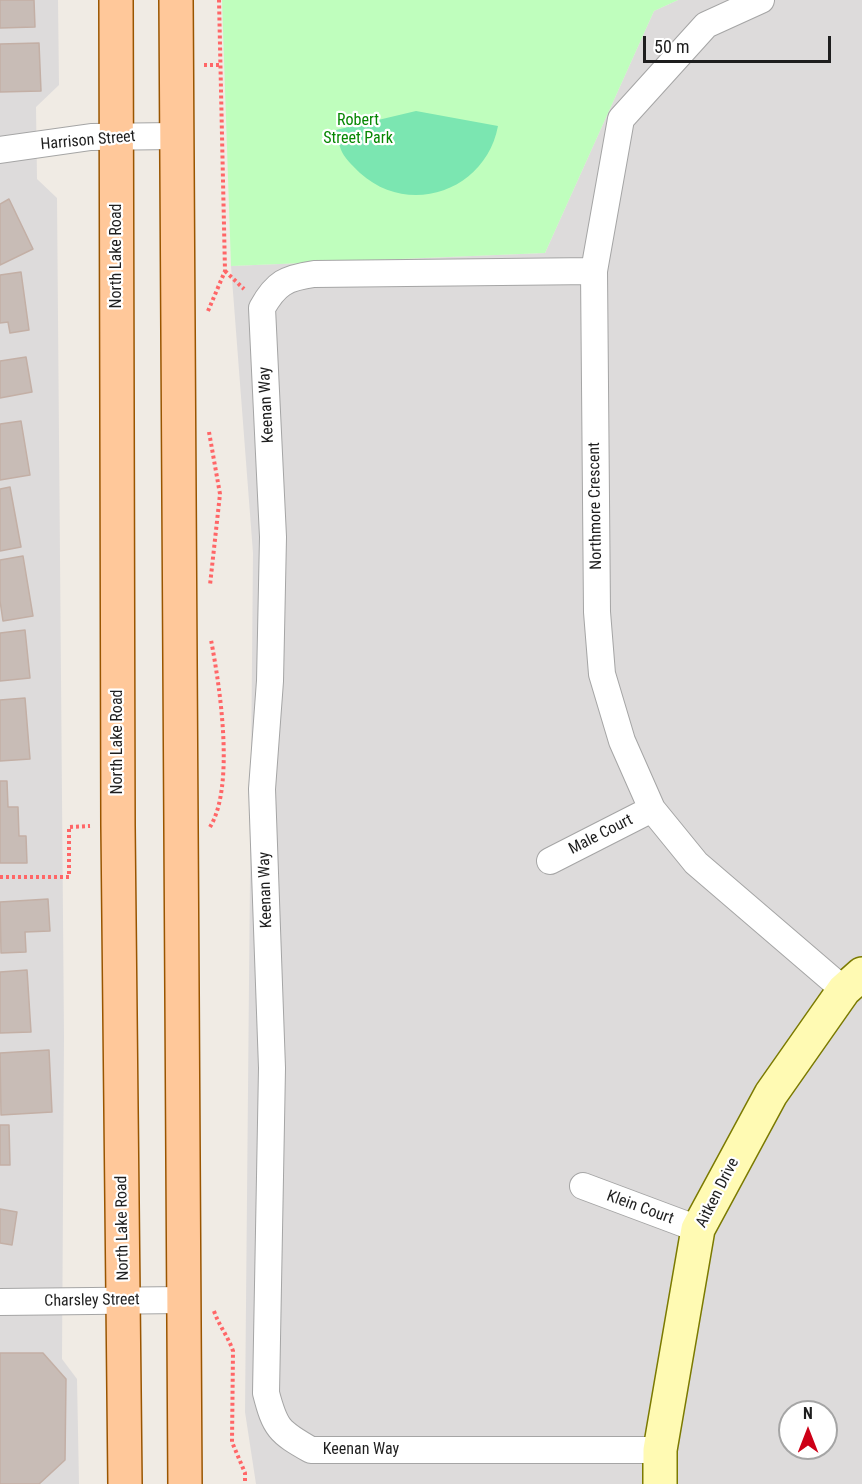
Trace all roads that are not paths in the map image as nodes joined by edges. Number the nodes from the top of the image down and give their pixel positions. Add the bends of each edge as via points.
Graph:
1 (116, 0) edge
2 (176, 0) edge
3 (762, 0) edge
4 (116, 136) junction
5 (176, 136) junction
6 (0, 150) edge
7 (594, 271) junction
8 (652, 809) junction
9 (550, 861) dead end
10 (853, 982) edge
11 (583, 1186) dead end
12 (698, 1229) junction
13 (124, 1301) junction
14 (0, 1302) edge
15 (198, 1303) junction
16 (660, 1450) junction
17 (125, 1484) edge
18 (186, 1484) edge
19 (660, 1484) edge

1 - 4 main road, North Lake Road
2 - 5 main road
3 - 7 street, Northmore Crescent via 706,25 621,119
4 - 5 street, Harrison Street
4 - 6 street, Harrison Street
4 - 13 main road, North Lake Road
5 - 15 main road
7 - 8 street, Northmore Crescent via 597,612 602,674 622,741
7 - 16 street, Keenan Way via 314,274 291,277 272,291 262,308 273,537 270,681 262,789 272,1068 266,1393 273,1418 285,1436 310,1450
8 - 9 street, Male Court
8 - 10 street, Northmore Crescent via 696,863
10 - 12 street, Aitken Drive via 771,1094
11 - 12 street, Klein Court
12 - 16 street, Aitken Drive
13 - 14 street, Charsley Street
13 - 15 street, Charsley Street
13 - 17 main road, North Lake Road
15 - 18 main road
16 - 19 street, Aitken Drive

